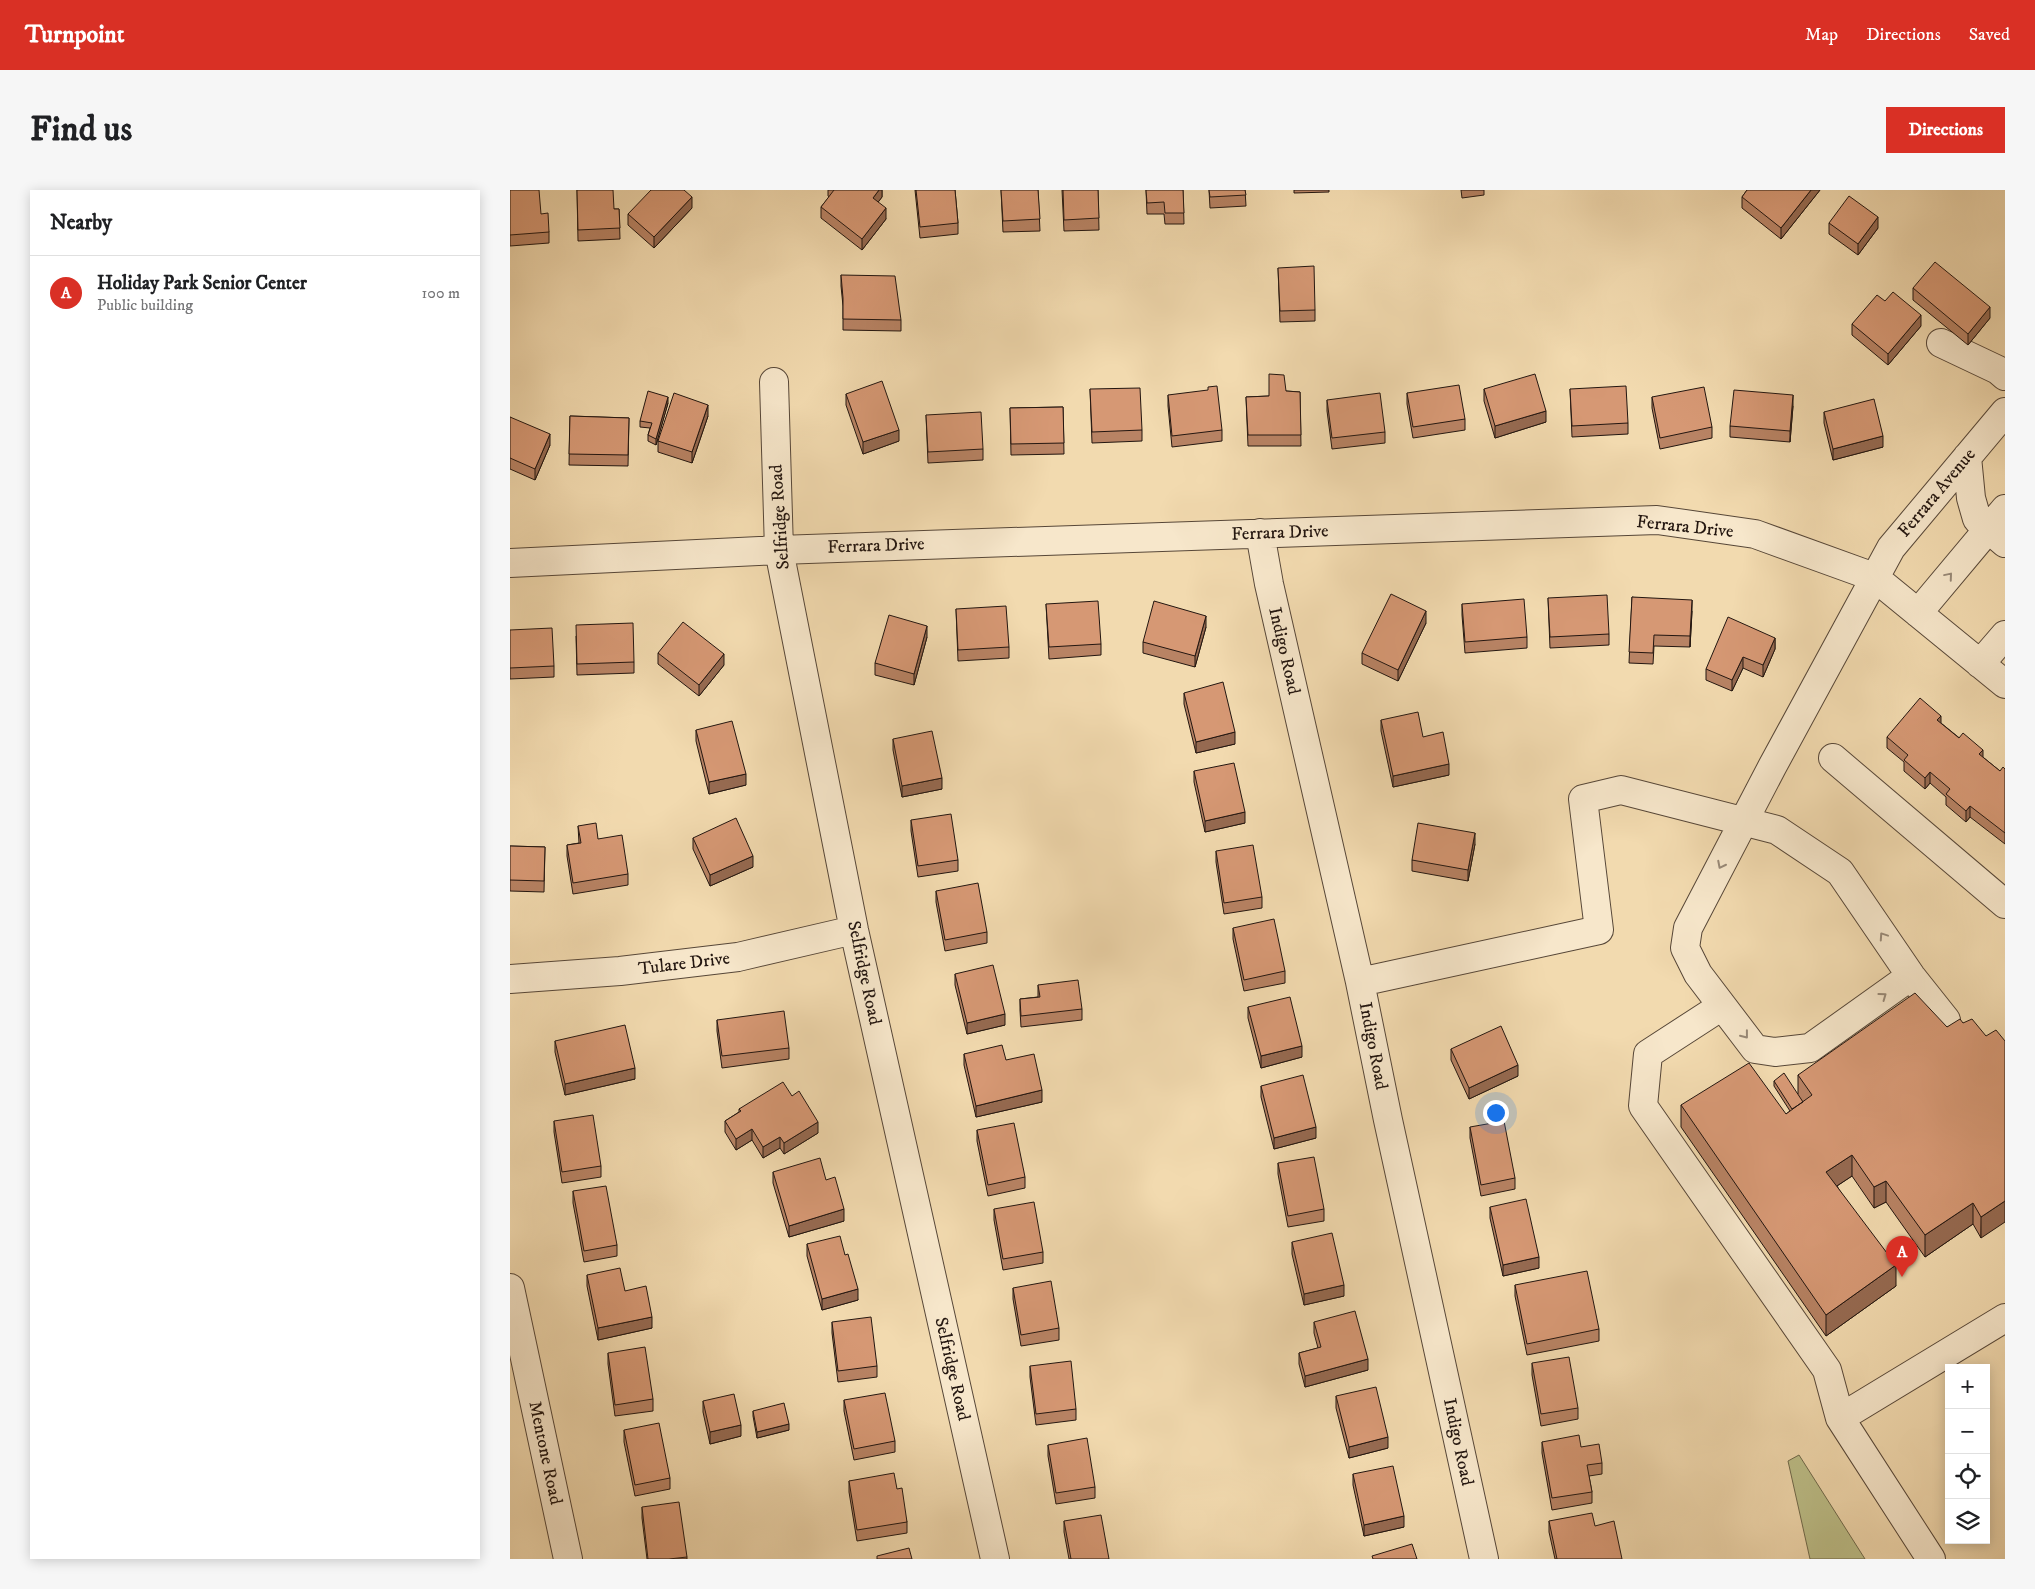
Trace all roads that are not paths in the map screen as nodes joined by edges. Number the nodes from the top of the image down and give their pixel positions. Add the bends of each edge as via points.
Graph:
1 (1941, 343) dead end
2 (2005, 376) edge
3 (774, 382) dead end
4 (2005, 412) edge
5 (1967, 457) junction
6 (1999, 527) edge
7 (1260, 533) junction
8 (779, 550) junction
9 (510, 563) edge
10 (1874, 577) junction
11 (1918, 613) junction
12 (2005, 635) edge
13 (1980, 664) junction
14 (2005, 684) edge
15 (1833, 758) dead end
16 (1743, 821) junction
17 (2005, 904) edge
18 (854, 930) junction
19 (1911, 976) junction
20 (510, 978) edge
21 (1360, 982) junction
22 (1722, 1006) junction
23 (1946, 1020) dead end
24 (510, 1288) edge
25 (2005, 1318) edge
26 (1840, 1418) junction
27 (568, 1559) edge
28 (995, 1559) edge
29 (1484, 1559) edge
30 (1931, 1559) edge

1 - 2 street
3 - 8 street, Selfridge Road
4 - 5 street, Ferrara Avenue
5 - 6 street via 1971,498 1978,519
5 - 10 street, Ferrara Avenue via 1891,548
11 -> 6 street
7 - 8 street, Ferrara Drive
7 - 10 street, Ferrara Drive via 1657,520 1755,534
7 - 21 street, Indigo Road
8 - 9 street, Ferrara Drive
8 - 18 street, Selfridge Road
10 - 11 street, Ferrara Drive
10 - 16 street, Ferrara Avenue
11 - 13 street, Ferrara Drive
12 - 13 street
13 - 14 street, Ferrara Drive
15 - 17 street
19 -> 16 street via 1840,872 1777,830
16 - 21 street via 1621,790 1583,799 1599,930
16 -> 22 street, Ferrara Avenue via 1688,928 1685,948 1698,974
18 - 20 street, Tulare Drive via 738,957 620,971
18 - 28 street, Selfridge Road
22 -> 19 street, Ferrara Avenue via 1755,1049 1775,1052 1810,1048
19 - 23 street
21 - 29 street, Indigo Road
22 - 26 street via 1648,1054 1643,1106 1827,1370
24 - 27 street, Mentone Road
25 - 26 street
26 - 30 street

